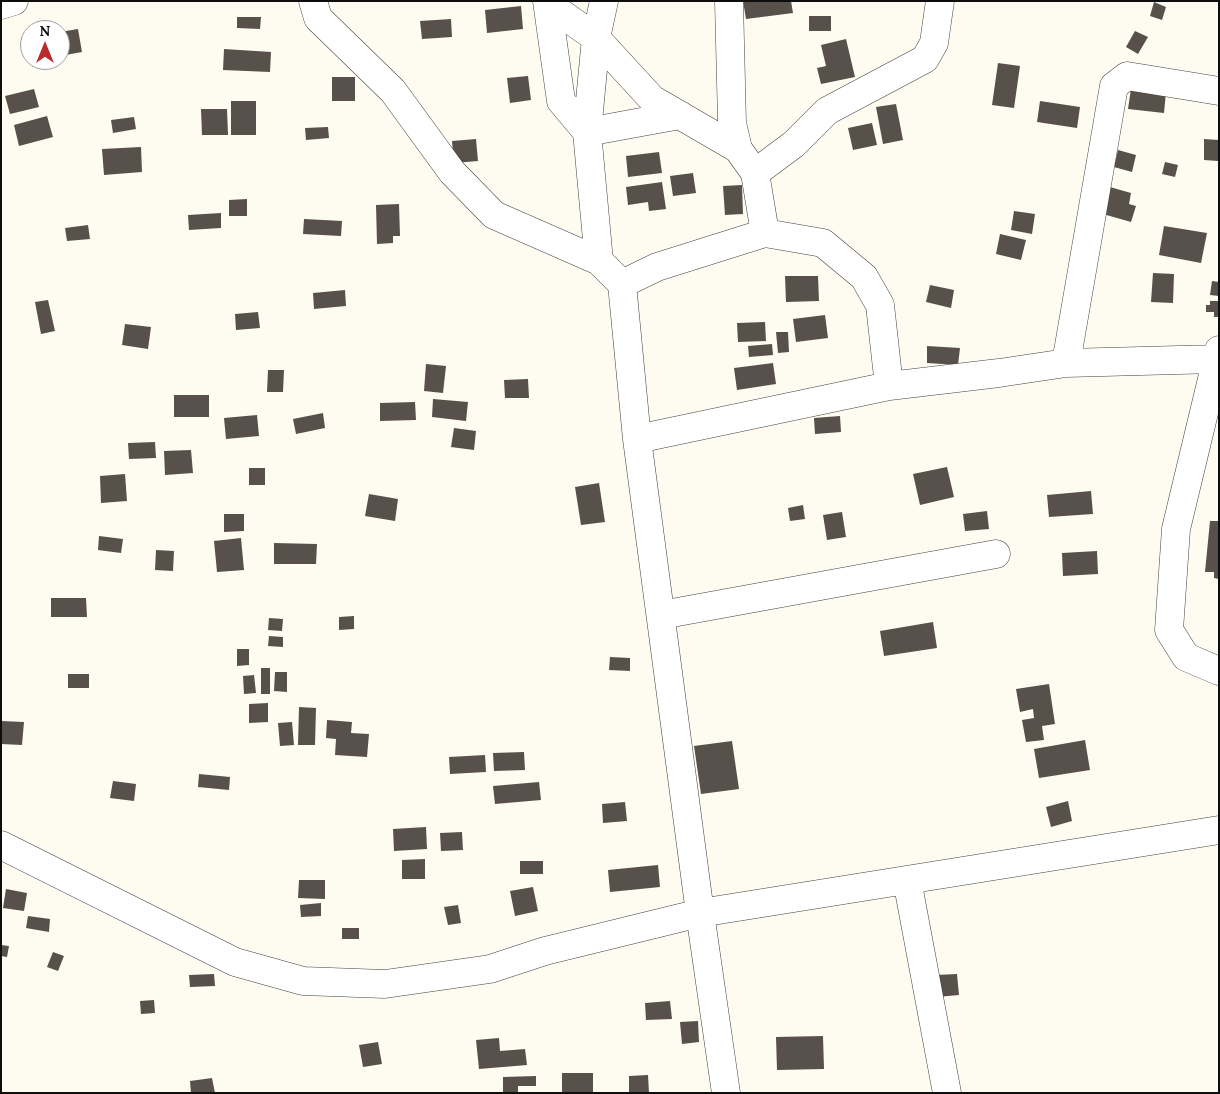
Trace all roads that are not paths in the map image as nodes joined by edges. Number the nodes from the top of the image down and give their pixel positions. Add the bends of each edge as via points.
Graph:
1 (14, 1) edge
2 (313, 1) edge
3 (604, 1) edge
4 (730, 1) edge
5 (940, 1) edge
6 (548, 3) edge
7 (1, 5) edge
8 (596, 38) junction
9 (1219, 91) edge
10 (680, 115) junction
11 (586, 132) junction
12 (738, 149) junction
13 (755, 173) junction
14 (766, 233) junction
15 (599, 261) junction
16 (622, 284) junction
17 (1217, 354) edge
18 (1066, 363) junction
19 (889, 386) junction
20 (637, 439) junction
21 (996, 554) dead end
22 (661, 614) junction
23 (1219, 671) edge
24 (1219, 830) edge
25 (1, 845) edge
26 (907, 880) junction
27 (700, 913) junction
28 (726, 1093) edge
29 (947, 1093) edge

1 - 7 street
2 - 15 street via 318,18 393,90 452,172 494,215
3 - 8 street
4 - 12 street via 732,123
5 - 13 street via 934,43 924,59 827,110 794,144
6 - 8 street
6 - 11 street via 562,101
8 - 10 street via 652,99
8 - 11 street
9 - 18 street via 1127,76 1114,86
10 - 11 street
10 - 12 street
11 - 15 street
12 - 13 street
13 - 14 street
14 - 16 street via 657,267
14 - 19 street via 822,244 864,277 880,305
15 - 16 street
16 - 20 street
17 - 18 street
17 - 23 street via 1176,529 1169,630 1186,658
18 - 19 street
19 - 20 street
20 - 22 street
21 - 22 street
22 - 27 street
24 - 26 street
25 - 27 street via 235,962 303,981 385,984 490,969 545,951
26 - 27 street
26 - 29 street
27 - 28 street

